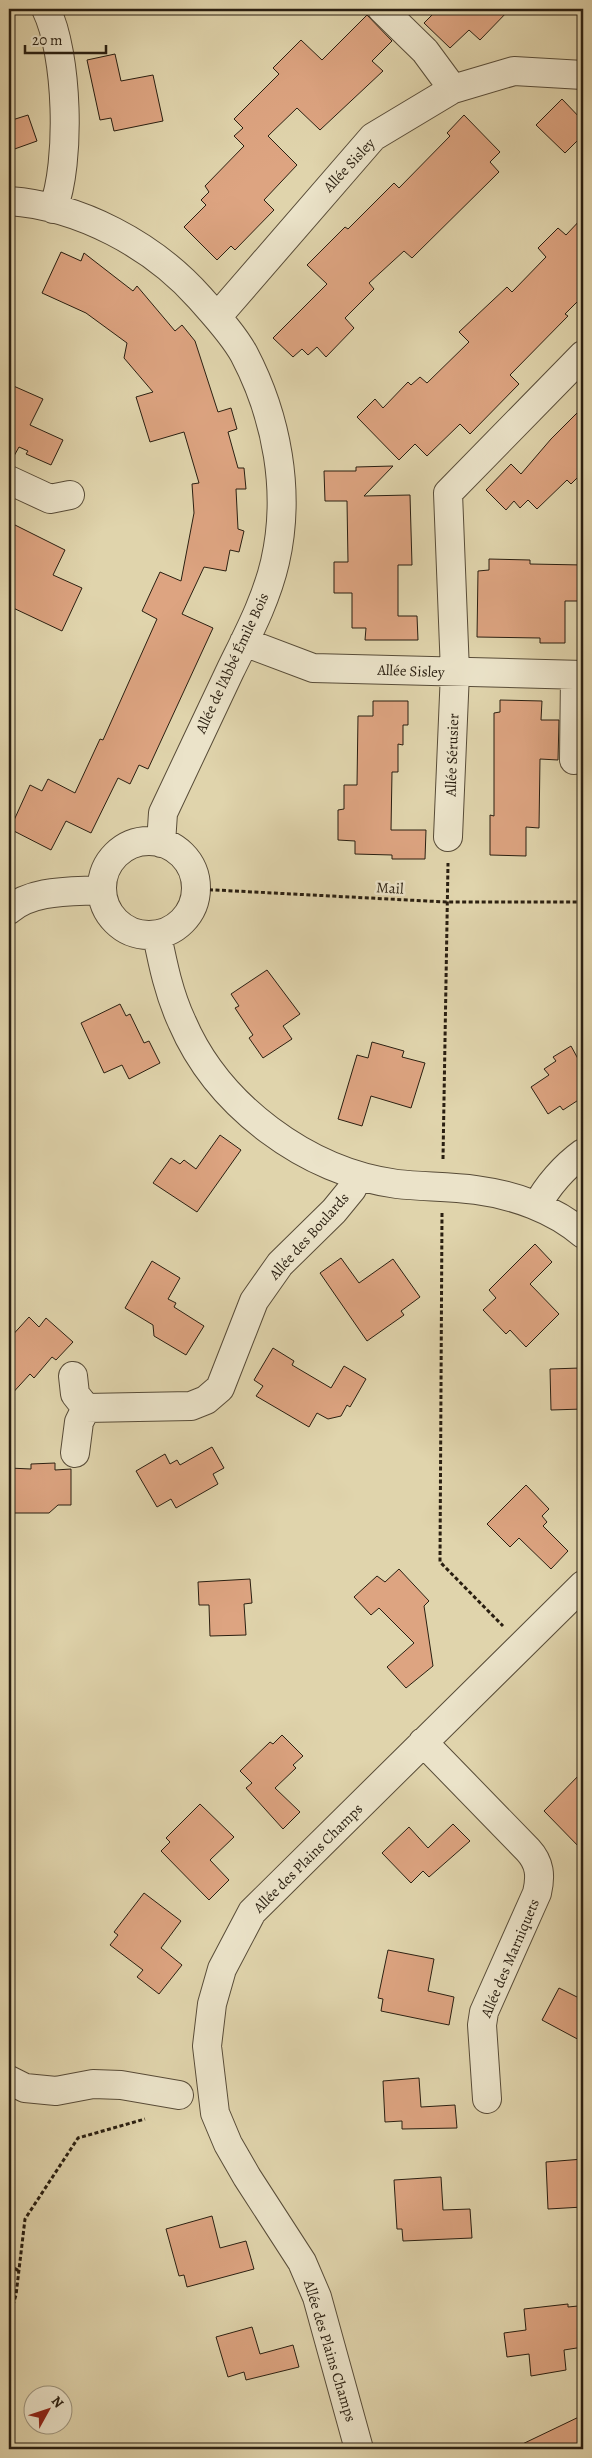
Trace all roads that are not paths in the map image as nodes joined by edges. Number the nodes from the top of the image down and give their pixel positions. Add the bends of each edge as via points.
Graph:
1 (46, 9) edge
2 (382, 9) edge
3 (583, 75) edge
4 (453, 89) junction
5 (9, 201) edge
6 (53, 209) junction
7 (217, 317) junction
8 (583, 354) edge
9 (9, 480) edge
10 (70, 495) dead end
11 (244, 642) junction
12 (454, 672) junction
13 (579, 676) edge
14 (574, 760) dead end
15 (448, 837) road end
16 (161, 843) junction
17 (102, 890) junction
18 (9, 910) edge
19 (157, 935) junction
20 (583, 1153) edge
21 (358, 1176) junction
22 (537, 1206) junction
23 (583, 1234) edge
24 (73, 1376) dead end
25 (86, 1408) junction
26 (75, 1454) dead end
27 (583, 1585) edge
28 (423, 1742) junction
29 (9, 2080) edge
30 (172, 2094) road end
31 (486, 2099) dead end
32 (359, 2449) edge

1 - 6 street via 61,54 63,75 64,133 59,193
2 - 4 street via 424,52
3 - 4 street, Allée Sisley via 514,71
4 - 7 street, Allée Sisley via 373,138
5 - 6 street, Allée de l'Abbé Émile Bois
6 - 7 street, Allée de l'Abbé Émile Bois via 91,221 127,238 178,276
7 - 11 street, Allée de l'Abbé Émile Bois via 243,352 262,391 274,433 281,476 281,519 275,562 262,603
8 - 12 street, Allée Sérusier via 448,494
9 - 10 street via 50,499
11 - 12 street, Allée Sisley via 313,668
11 - 16 street, Allée de l'Abbé Émile Bois via 163,813
12 - 13 street, Allée Sisley
12 - 15 street, Allée Sérusier
13 - 14 street
16 - 17 street via 146,841 119,851 109,862
16 - 19 street via 172,847 190,865 196,889 195,900 185,919
17 - 18 street via 46,894 14,905
17 - 19 street via 107,910 119,925 130,932
19 - 21 street via 166,980 182,1024 205,1064 235,1100 269,1130 309,1155
20 - 22 street via 544,1193
21 - 22 street via 396,1184 475,1189
21 - 25 street, Allée des Boulards via 334,1211 280,1264 254,1302 220,1388 206,1400 191,1406
22 - 23 street
24 - 25 street via 75,1394
25 - 26 street via 79,1422
27 - 28 street, Allée des Plains Champs
28 - 31 street, Allée des Marniquets via 528,1850 540,1874 537,1893 484,2012
28 - 32 street, Allée des Plains Champs via 252,1912 222,1969 212,2004 207,2046 215,2114 247,2177 306,2271 317,2297
29 - 30 street via 25,2088 56,2091 93,2084 121,2085

